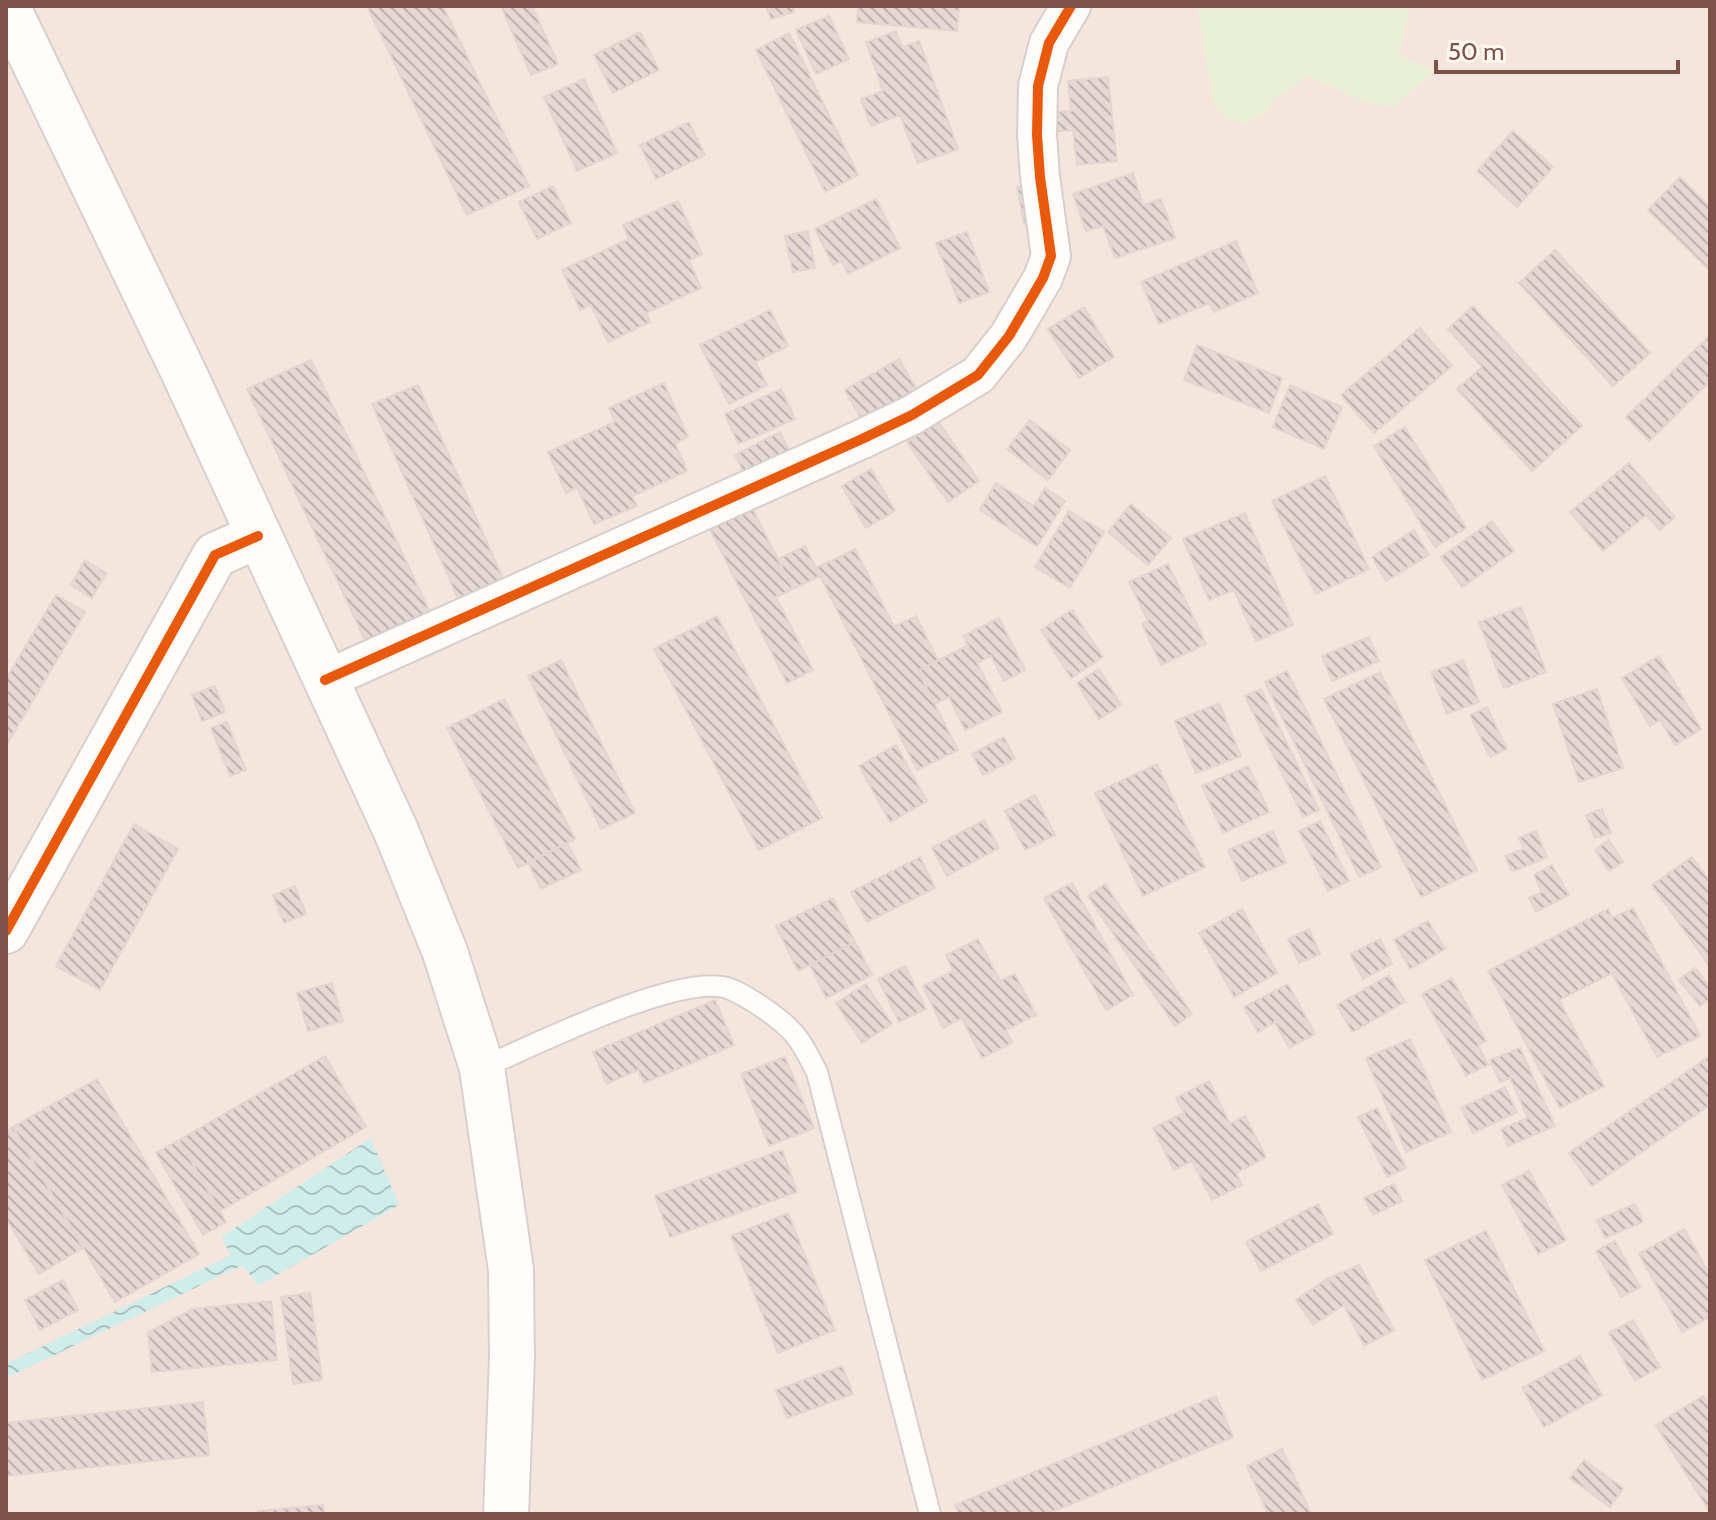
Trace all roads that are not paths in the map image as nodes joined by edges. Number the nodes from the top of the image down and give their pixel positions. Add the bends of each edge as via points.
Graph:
1 (7, 6) edge
2 (1071, 6) edge
3 (258, 536) junction
4 (325, 680) junction
5 (6, 931) edge
6 (482, 1068) junction
7 (506, 1514) edge
8 (930, 1514) edge

1 - 3 main road
2 - 4 street via 1049,43 1038,86 1040,177 1051,256 1009,336 978,375 862,439
3 - 4 main road
3 - 5 main road via 215,555
4 - 6 main road via 396,831 445,952
6 - 7 main road via 511,1270
6 - 8 lane via 637,1001 689,989 728,988 796,1035 817,1072

